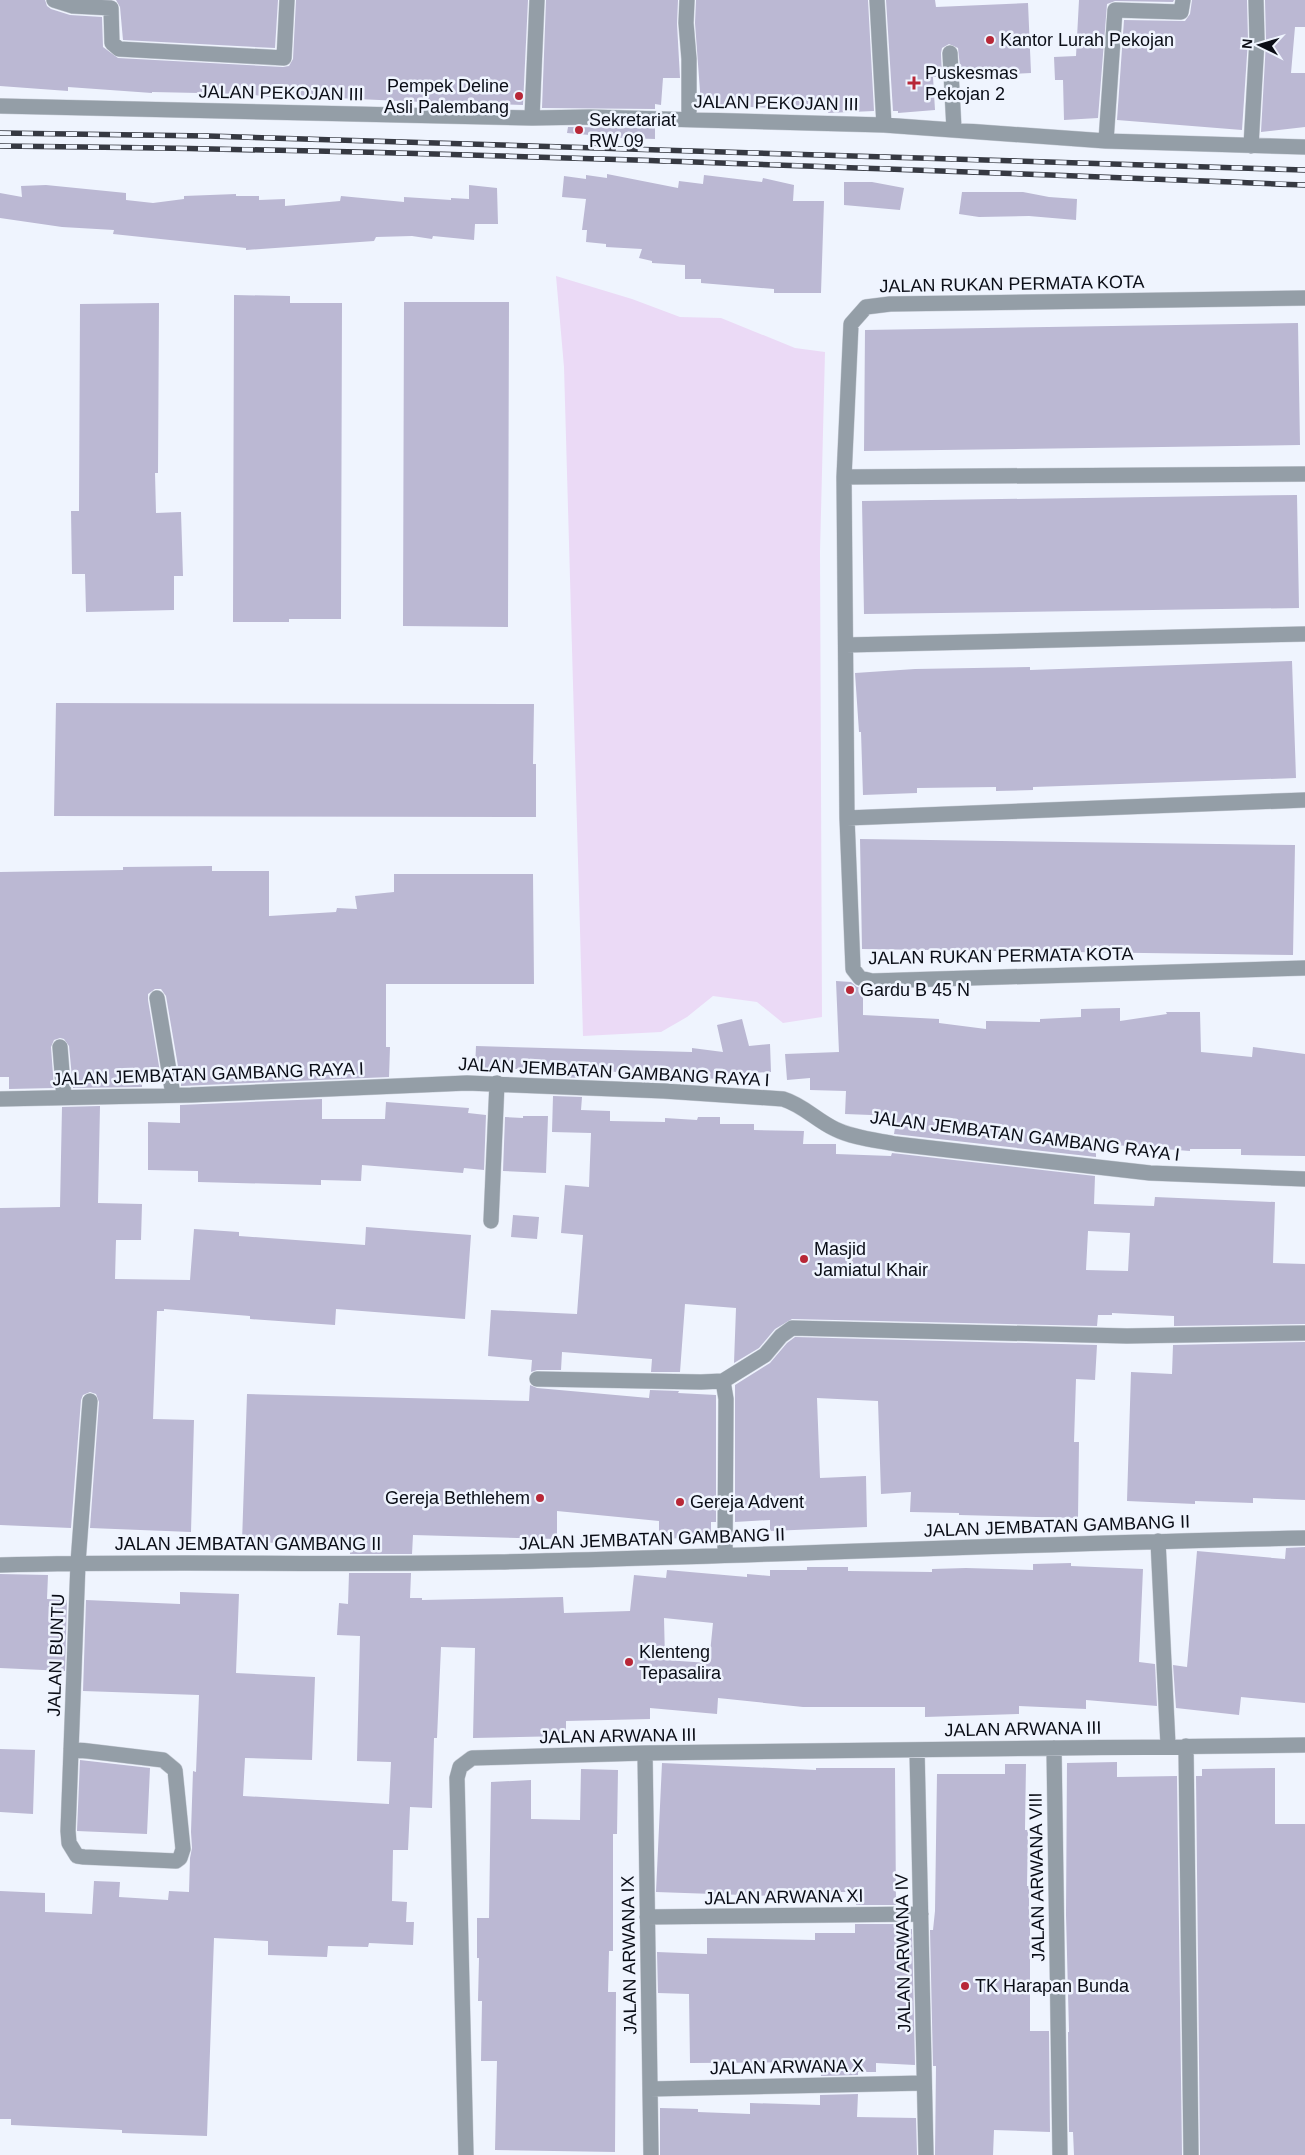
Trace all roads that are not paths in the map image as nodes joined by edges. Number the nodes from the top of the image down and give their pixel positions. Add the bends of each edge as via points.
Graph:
1 (54, 0) edge
2 (287, 0) edge
3 (537, 0) edge
4 (687, 0) edge
5 (877, 0) edge
6 (1183, 0) edge
7 (1256, 0) edge
8 (1136, 5) edge
9 (950, 53) dead end
10 (0, 106) edge
11 (532, 118) junction
12 (689, 120) junction
13 (884, 125) junction
14 (954, 129) junction
15 (1106, 141) junction
16 (1251, 146) junction
17 (1305, 147) edge
18 (1305, 298) edge
19 (1305, 474) edge
20 (844, 477) junction
21 (1305, 634) edge
22 (846, 645) junction
23 (1305, 800) edge
24 (847, 818) junction
25 (1305, 968) edge
26 (157, 998) dead end
27 (60, 1046) dead end
28 (497, 1084) junction
29 (173, 1095) junction
30 (64, 1098) junction
31 (0, 1099) edge
32 (1305, 1179) edge
33 (492, 1221) dead end
34 (1305, 1333) edge
35 (537, 1379) dead end
36 (723, 1381) junction
37 (90, 1401) dead end
38 (1305, 1538) edge
39 (1158, 1541) junction
40 (726, 1555) junction
41 (78, 1563) junction
42 (0, 1565) edge
43 (1305, 1744) edge
44 (1168, 1746) junction
45 (1186, 1746) junction
46 (71, 1748) junction
47 (1054, 1748) junction
48 (917, 1750) junction
49 (645, 1753) junction
50 (921, 1914) junction
51 (647, 1917) junction
52 (924, 2083) junction
53 (650, 2089) junction
54 (466, 2155) edge
55 (651, 2155) edge
56 (926, 2155) edge
57 (1060, 2155) edge
58 (1191, 2155) edge

1 - 2 street via 73,6 111,8 112,43 119,49 284,58
3 - 11 street
4 - 12 street
5 - 13 street
6 - 8 street via 1182,12
7 - 16 street
8 - 15 street via 1116,10
9 - 14 street
10 - 11 street, JALAN PEKOJAN III
11 - 12 street, JALAN PEKOJAN III
12 - 13 street, JALAN PEKOJAN III
13 - 14 street, JALAN PEKOJAN III
14 - 15 street, JALAN PEKOJAN III
15 - 16 street, JALAN PEKOJAN III
16 - 17 street, JALAN PEKOJAN III
18 - 20 street, JALAN RUKAN PERMATA KOTA via 890,304 866,307 851,324
19 - 20 street
20 - 22 street, JALAN RUKAN PERMATA KOTA
21 - 22 street
22 - 24 street, JALAN RUKAN PERMATA KOTA
23 - 24 street
24 - 25 street, JALAN RUKAN PERMATA KOTA via 854,969 860,978 872,981
26 - 29 street
27 - 30 street
28 - 29 street, JALAN JEMBATAN GAMBANG RAYA I via 467,1082
28 - 32 street, JALAN JEMBATAN GAMBANG RAYA I via 783,1099 797,1104 835,1129 896,1144 1150,1173
28 - 33 street
29 - 30 street, JALAN JEMBATAN GAMBANG RAYA I
30 - 31 street, JALAN JEMBATAN GAMBANG RAYA I
34 - 36 street via 1127,1336 792,1328 765,1355
35 - 36 street
36 - 40 street via 726,1399
37 - 41 street, JALAN BUNTU
38 - 39 street, JALAN JEMBATAN GAMBANG II
39 - 40 street, JALAN JEMBATAN GAMBANG II
39 - 44 street
40 - 41 street, JALAN JEMBATAN GAMBANG II via 496,1562
41 - 42 street, JALAN JEMBATAN GAMBANG II
41 - 46 street, JALAN BUNTU
43 - 45 street, JALAN ARWANA III
44 - 45 street, JALAN ARWANA III
44 - 47 street, JALAN ARWANA III
45 - 58 street
46 - 46 street, JALAN BUNTU via 68,1831 77,1856 167,1861 180,1858 183,1849 175,1770 163,1760
47 - 48 street, JALAN ARWANA III
47 - 57 street, JALAN ARWANA VIII
48 - 49 street, JALAN ARWANA III
48 - 50 street, JALAN ARWANA IV
49 - 51 street, JALAN ARWANA IX
49 - 54 street, JALAN ARWANA III via 472,1758 460,1767 456,1778
50 - 51 street, JALAN ARWANA XI
50 - 52 street, JALAN ARWANA IV
51 - 53 street, JALAN ARWANA IX
52 - 53 street, JALAN ARWANA X
52 - 56 street, JALAN ARWANA IV
53 - 55 street, JALAN ARWANA IX

